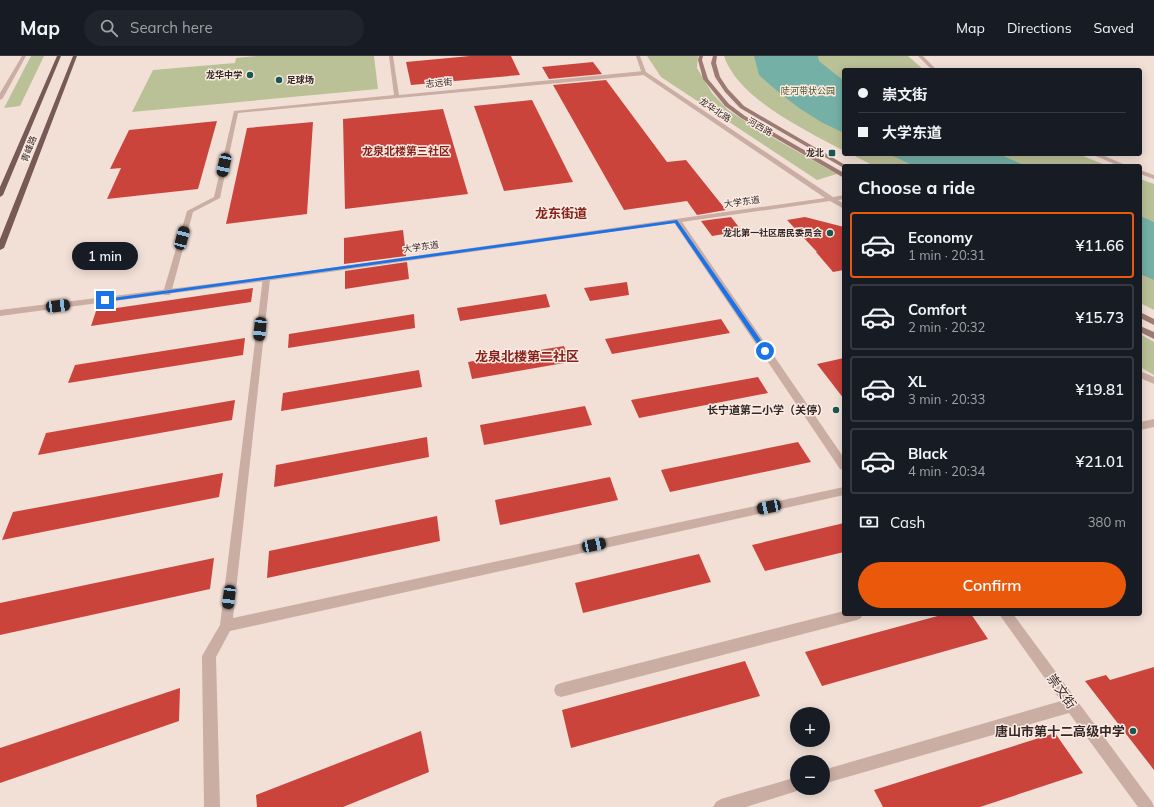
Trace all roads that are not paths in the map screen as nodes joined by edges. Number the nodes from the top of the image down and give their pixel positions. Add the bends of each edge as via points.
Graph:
1 (24, 56) edge
2 (59, 56) edge
3 (75, 56) edge
4 (391, 56) edge
5 (638, 56) edge
6 (702, 56) edge
7 (715, 56) edge
8 (920, 56) edge
9 (934, 68) edge
10 (644, 73) junction
11 (397, 96) junction
12 (0, 98) edge
13 (1099, 156) edge
14 (1120, 164) edge
15 (842, 165) edge
16 (1142, 173) edge
17 (842, 175) edge
18 (1154, 178) edge
19 (2, 184) edge
20 (0, 195) edge
21 (842, 197) edge
22 (831, 199) junction
23 (842, 206) edge
24 (677, 221) junction
25 (0, 248) edge
26 (266, 279) junction
27 (167, 293) junction
28 (0, 313) edge
29 (1142, 316) edge
30 (1154, 322) edge
31 (1142, 330) edge
32 (1154, 336) edge
33 (1142, 375) edge
34 (1154, 381) edge
35 (1154, 423) edge
36 (1142, 426) edge
37 (842, 463) edge
38 (842, 490) edge
39 (849, 616) edge
40 (1006, 616) edge
41 (226, 626) junction
42 (561, 690) dead end
43 (1072, 705) junction
44 (830, 775) edge
45 (790, 786) edge
46 (212, 807) edge
47 (721, 807) edge
48 (1147, 807) edge

1 - 12 street
2 - 19 main road, 青峰路
3 - 25 main road, 青峰路
4 - 11 street
5 - 10 street
6 - 17 main road, 河西路 via 700,60 706,79 727,105
7 - 15 main road, 河西路 via 713,61 717,76 730,95 742,106
8 - 9 street
10 - 11 street, 志远街
10 - 22 street, 龙华北路
11 - 27 street, 志远街 via 236,112 217,198 190,212
13 - 14 street
16 - 18 street
19 - 20 main road, 青峰路
21 - 22 street, 大学东道
22 - 23 street, 龙华北路
22 - 24 street, 大学东道
24 - 26 street, 大学东道
24 - 37 street
26 - 27 street, 大学东道
26 - 41 street
27 - 28 street, 大学东道
29 - 30 main road
31 - 32 main road
33 - 34 street
35 - 36 street
38 - 41 street
39 - 42 street
40 - 43 street, 崇文街
41 - 46 street via 209,656
43 - 44 street
43 - 48 street, 崇文街
45 - 47 street

